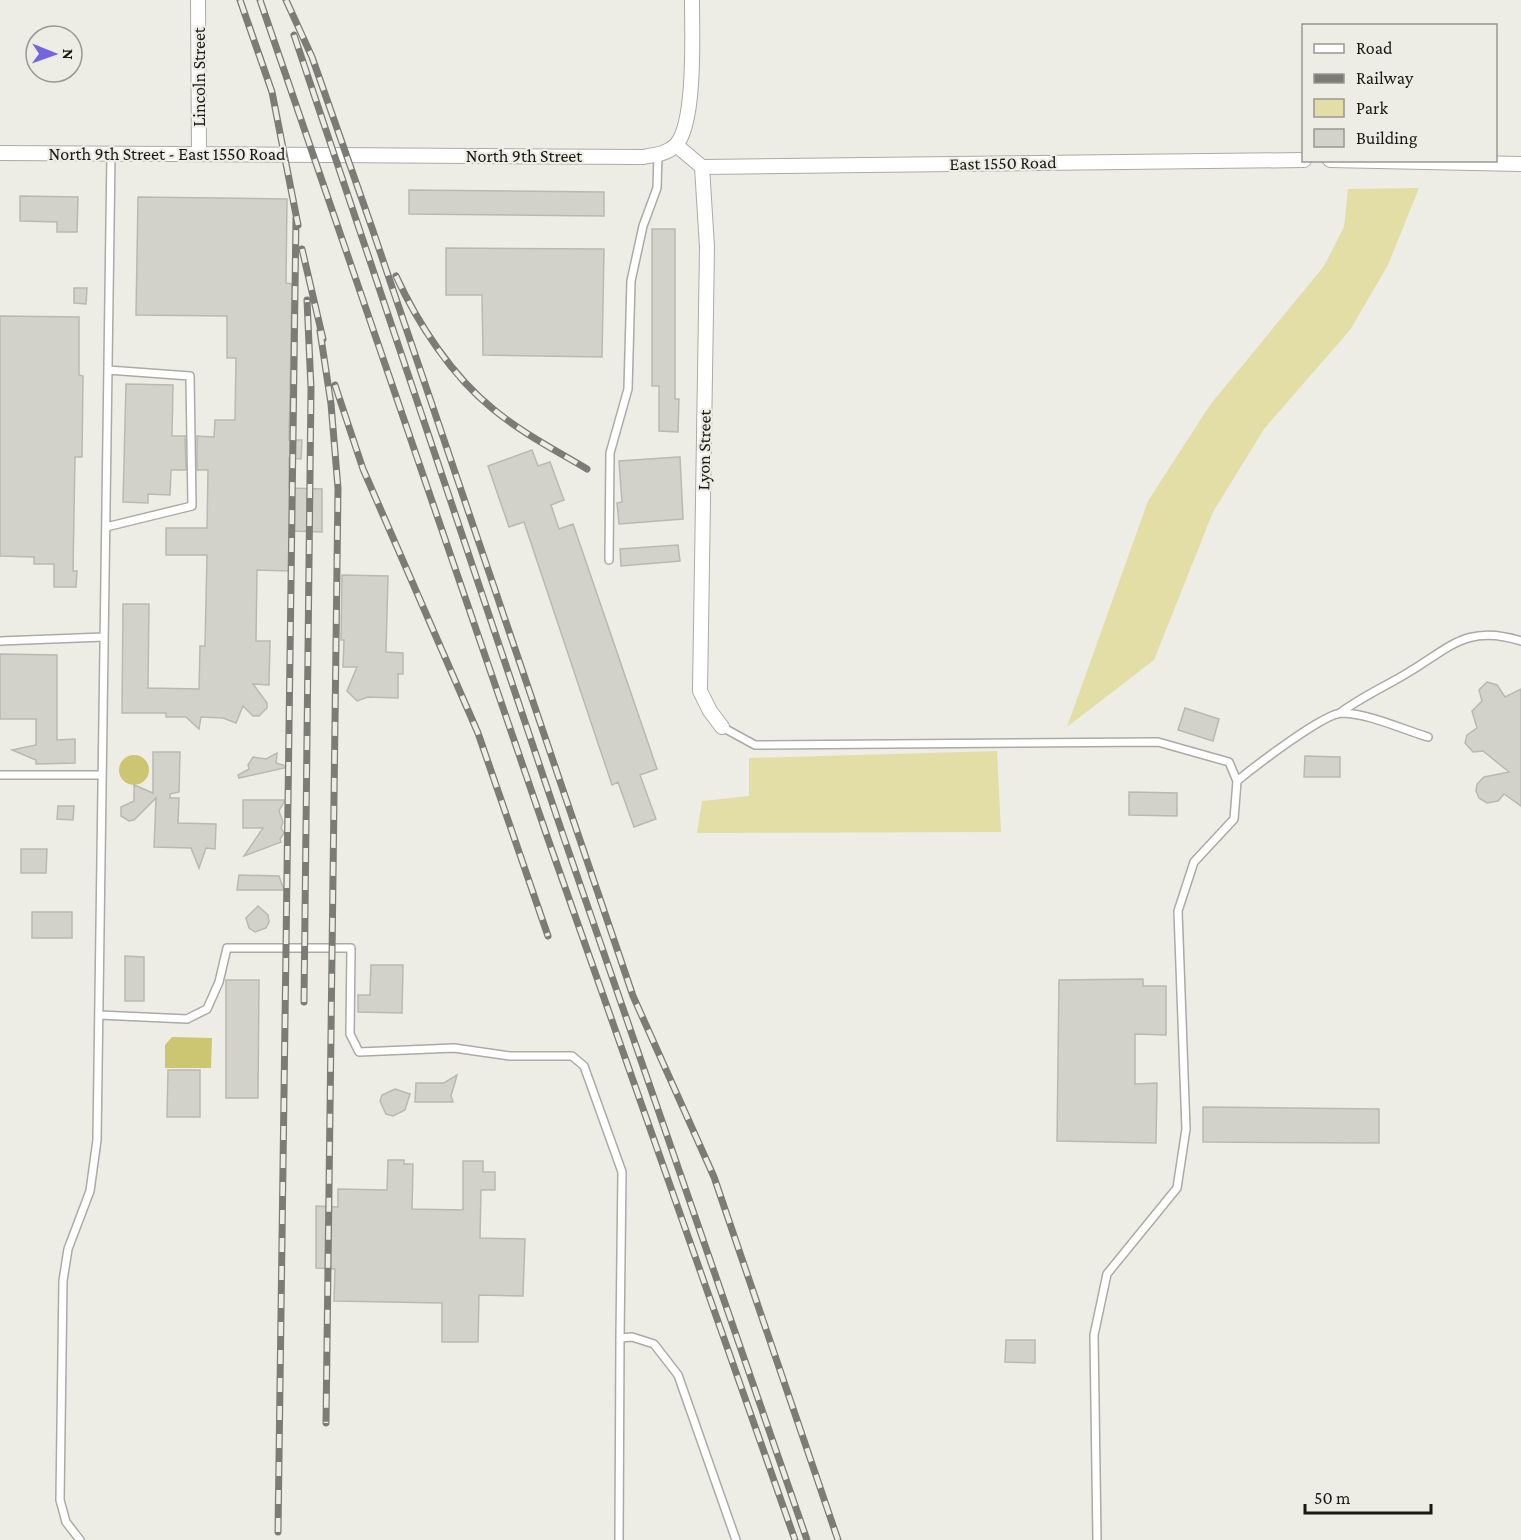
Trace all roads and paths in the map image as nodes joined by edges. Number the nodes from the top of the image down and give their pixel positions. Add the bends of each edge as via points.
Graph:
1 (198, 0) edge
2 (692, 0) edge
3 (676, 145) junction
4 (0, 153) edge
5 (111, 154) junction
6 (200, 154) junction
7 (335, 155) joint
8 (658, 155) junction
9 (1302, 160) edge
10 (1426, 162) edge
11 (1521, 164) edge
12 (702, 167) junction
13 (108, 370) junction
14 (106, 527) junction
15 (609, 560) dead end
16 (104, 637) junction
17 (0, 640) edge
18 (1521, 640) edge
19 (1340, 713) junction
20 (722, 727) joint
21 (1428, 737) dead end
22 (0, 775) edge
23 (102, 775) junction
24 (1237, 781) junction
25 (99, 1015) junction
26 (620, 1338) junction
27 (80, 1540) edge
28 (619, 1540) edge
29 (736, 1540) edge
30 (1097, 1540) edge

1 - 6 street, Lincoln Street
2 - 3 street via 689,108
3 - 8 street, North 9th Street
3 - 12 street
4 - 5 street, North 9th Street - East 1550 Road
5 - 6 street, North 9th Street - East 1550 Road
5 - 13 lane
6 - 7 street, North 9th Street - East 1550 Road
7 - 8 street, North 9th Street
8 - 15 lane via 657,188 643,226 632,281 628,388 610,453
9 - 12 street, East 1550 Road
10 - 11 street
12 - 20 street, Lyon Street via 707,247 700,692
13 - 14 lane
13 - 14 lane via 190,376 192,506
14 - 16 lane
16 - 17 lane
16 - 23 lane
18 - 19 lane via 1498,633 1461,639
19 - 21 lane via 1371,718
19 - 24 lane via 1280,747
20 - 24 lane via 755,745 1158,742 1228,762
22 - 23 lane
23 - 25 lane
24 - 30 lane via 1234,819 1194,862 1178,911 1186,1130 1177,1188 1107,1274 1094,1335
25 - 26 lane via 187,1019 207,1009 227,948 351,948 350,1034 359,1052 454,1048 510,1056 572,1056 585,1066 622,1172
25 - 27 lane via 97,1140 90,1191 68,1249 63,1281 60,1500 66,1522
26 - 28 lane
26 - 29 lane via 632,1337 654,1344 678,1375

